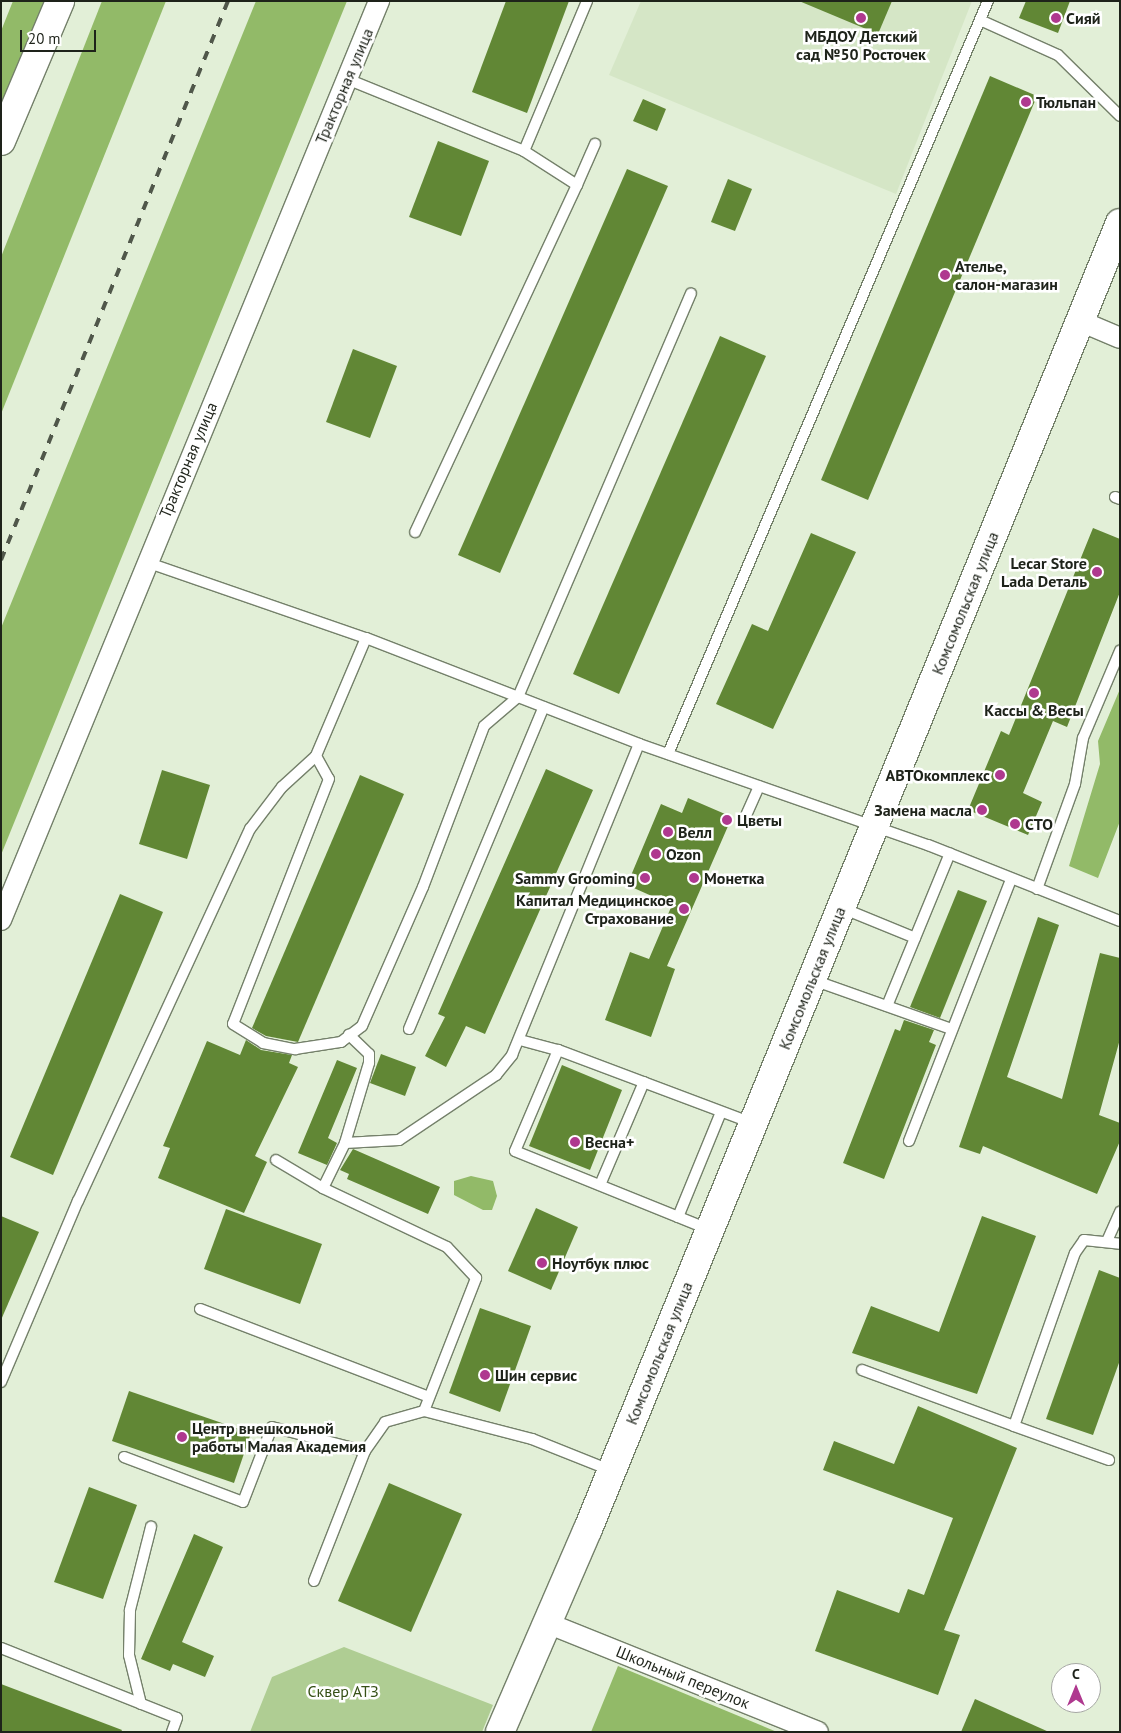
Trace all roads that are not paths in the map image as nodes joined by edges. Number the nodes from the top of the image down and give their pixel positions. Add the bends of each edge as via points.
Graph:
1 (60, 1) edge
2 (379, 1) edge
3 (587, 1) edge
4 (988, 1) edge
5 (980, 20) junction
6 (347, 79) junction
7 (1120, 116) edge
8 (1, 141) edge
9 (595, 144) dead end
10 (524, 151) junction
11 (577, 185) junction
12 (1120, 223) edge
13 (691, 294) dead end
14 (1080, 322) junction
15 (1120, 338) edge
16 (415, 532) dead end
17 (146, 562) junction
18 (366, 638) junction
19 (1120, 650) edge
20 (518, 697) junction
21 (544, 707) junction
22 (639, 744) junction
23 (668, 754) junction
24 (316, 756) junction
25 (760, 786) junction
26 (744, 820) dead end
27 (874, 826) junction
28 (950, 853) junction
29 (1011, 879) junction
30 (1037, 889) junction
31 (841, 908) junction
32 (1, 920) edge
33 (1120, 921) edge
34 (915, 938) junction
35 (812, 979) junction
36 (887, 1006) junction
37 (409, 1029) dead end
38 (951, 1029) junction
39 (349, 1035) junction
40 (520, 1040) junction
41 (558, 1050) junction
42 (644, 1082) junction
43 (721, 1112) junction
44 (753, 1124) junction
45 (910, 1142) dead end
46 (345, 1143) junction
47 (276, 1160) dead end
48 (600, 1185) junction
49 (323, 1188) junction
50 (1120, 1212) edge
51 (678, 1217) junction
52 (710, 1230) junction
53 (1108, 1239) junction
54 (1120, 1244) edge
55 (200, 1309) dead end
56 (862, 1370) dead end
57 (1, 1382) edge
58 (429, 1397) junction
59 (424, 1411) junction
60 (1014, 1426) junction
61 (365, 1451) junction
62 (124, 1457) dead end
63 (1109, 1460) dead end
64 (612, 1470) junction
65 (151, 1527) dead end
66 (314, 1581) dead end
67 (548, 1623) junction
68 (1, 1648) edge
69 (141, 1704) junction
70 (172, 1732) edge
71 (500, 1732) edge
72 (818, 1732) edge

1 - 8 main road
2 - 6 street, Тракторная улица
3 - 10 lane
4 - 5 lane
5 - 7 lane via 1058,55
5 - 23 lane
6 - 10 lane
6 - 17 street, Тракторная улица
9 - 11 lane
10 - 11 lane
11 - 16 lane
12 - 14 main road, Комсомольская улица
13 - 20 lane
14 - 15 street
14 - 27 main road, Комсомольская улица
17 - 18 lane
17 - 32 street, Тракторная улица
18 - 20 lane
18 - 24 lane
19 - 30 lane via 1083,738 1075,784
20 - 21 lane
20 - 39 lane via 484,726 423,887 362,1026
21 - 22 lane
21 - 37 lane
22 - 23 lane
22 - 40 lane
23 - 25 lane
24 - 39 lane via 329,779 233,1024 263,1043 295,1049 341,1042
24 - 57 lane via 282,787 250,829 78,1201
25 - 26 lane
25 - 27 lane
27 - 28 lane
27 - 31 main road, Комсомольская улица
28 - 29 lane
28 - 34 lane
29 - 30 lane
29 - 38 lane
30 - 33 lane
31 - 34 lane
31 - 35 main road, Комсомольская улица
34 - 36 lane
35 - 36 lane
35 - 44 main road, Комсомольская улица
36 - 38 lane
38 - 45 lane
39 - 46 lane via 369,1054 369,1063
40 - 41 lane
40 - 46 lane via 496,1075 398,1140
41 - 42 lane
41 - 48 lane via 515,1151
42 - 43 lane
42 - 48 lane
43 - 44 lane
43 - 51 lane
44 - 52 main road, Комсомольская улица
46 - 49 lane
47 - 49 lane
48 - 51 lane
49 - 58 lane via 447,1247 476,1278
50 - 53 lane
51 - 52 lane
52 - 64 main road, Комсомольская улица
53 - 54 lane
53 - 60 lane via 1084,1240 1075,1253
55 - 58 lane
56 - 60 lane
58 - 59 lane
59 - 61 lane via 385,1422
59 - 64 lane via 532,1439
60 - 63 lane
61 - 62 lane via 272,1427 243,1502
61 - 66 lane
64 - 67 main road, Комсомольская улица
65 - 69 lane via 130,1610 129,1655
67 - 71 main road, Комсомольская улица
67 - 72 street, Школьный переулок
68 - 69 lane
69 - 70 lane via 177,1718

